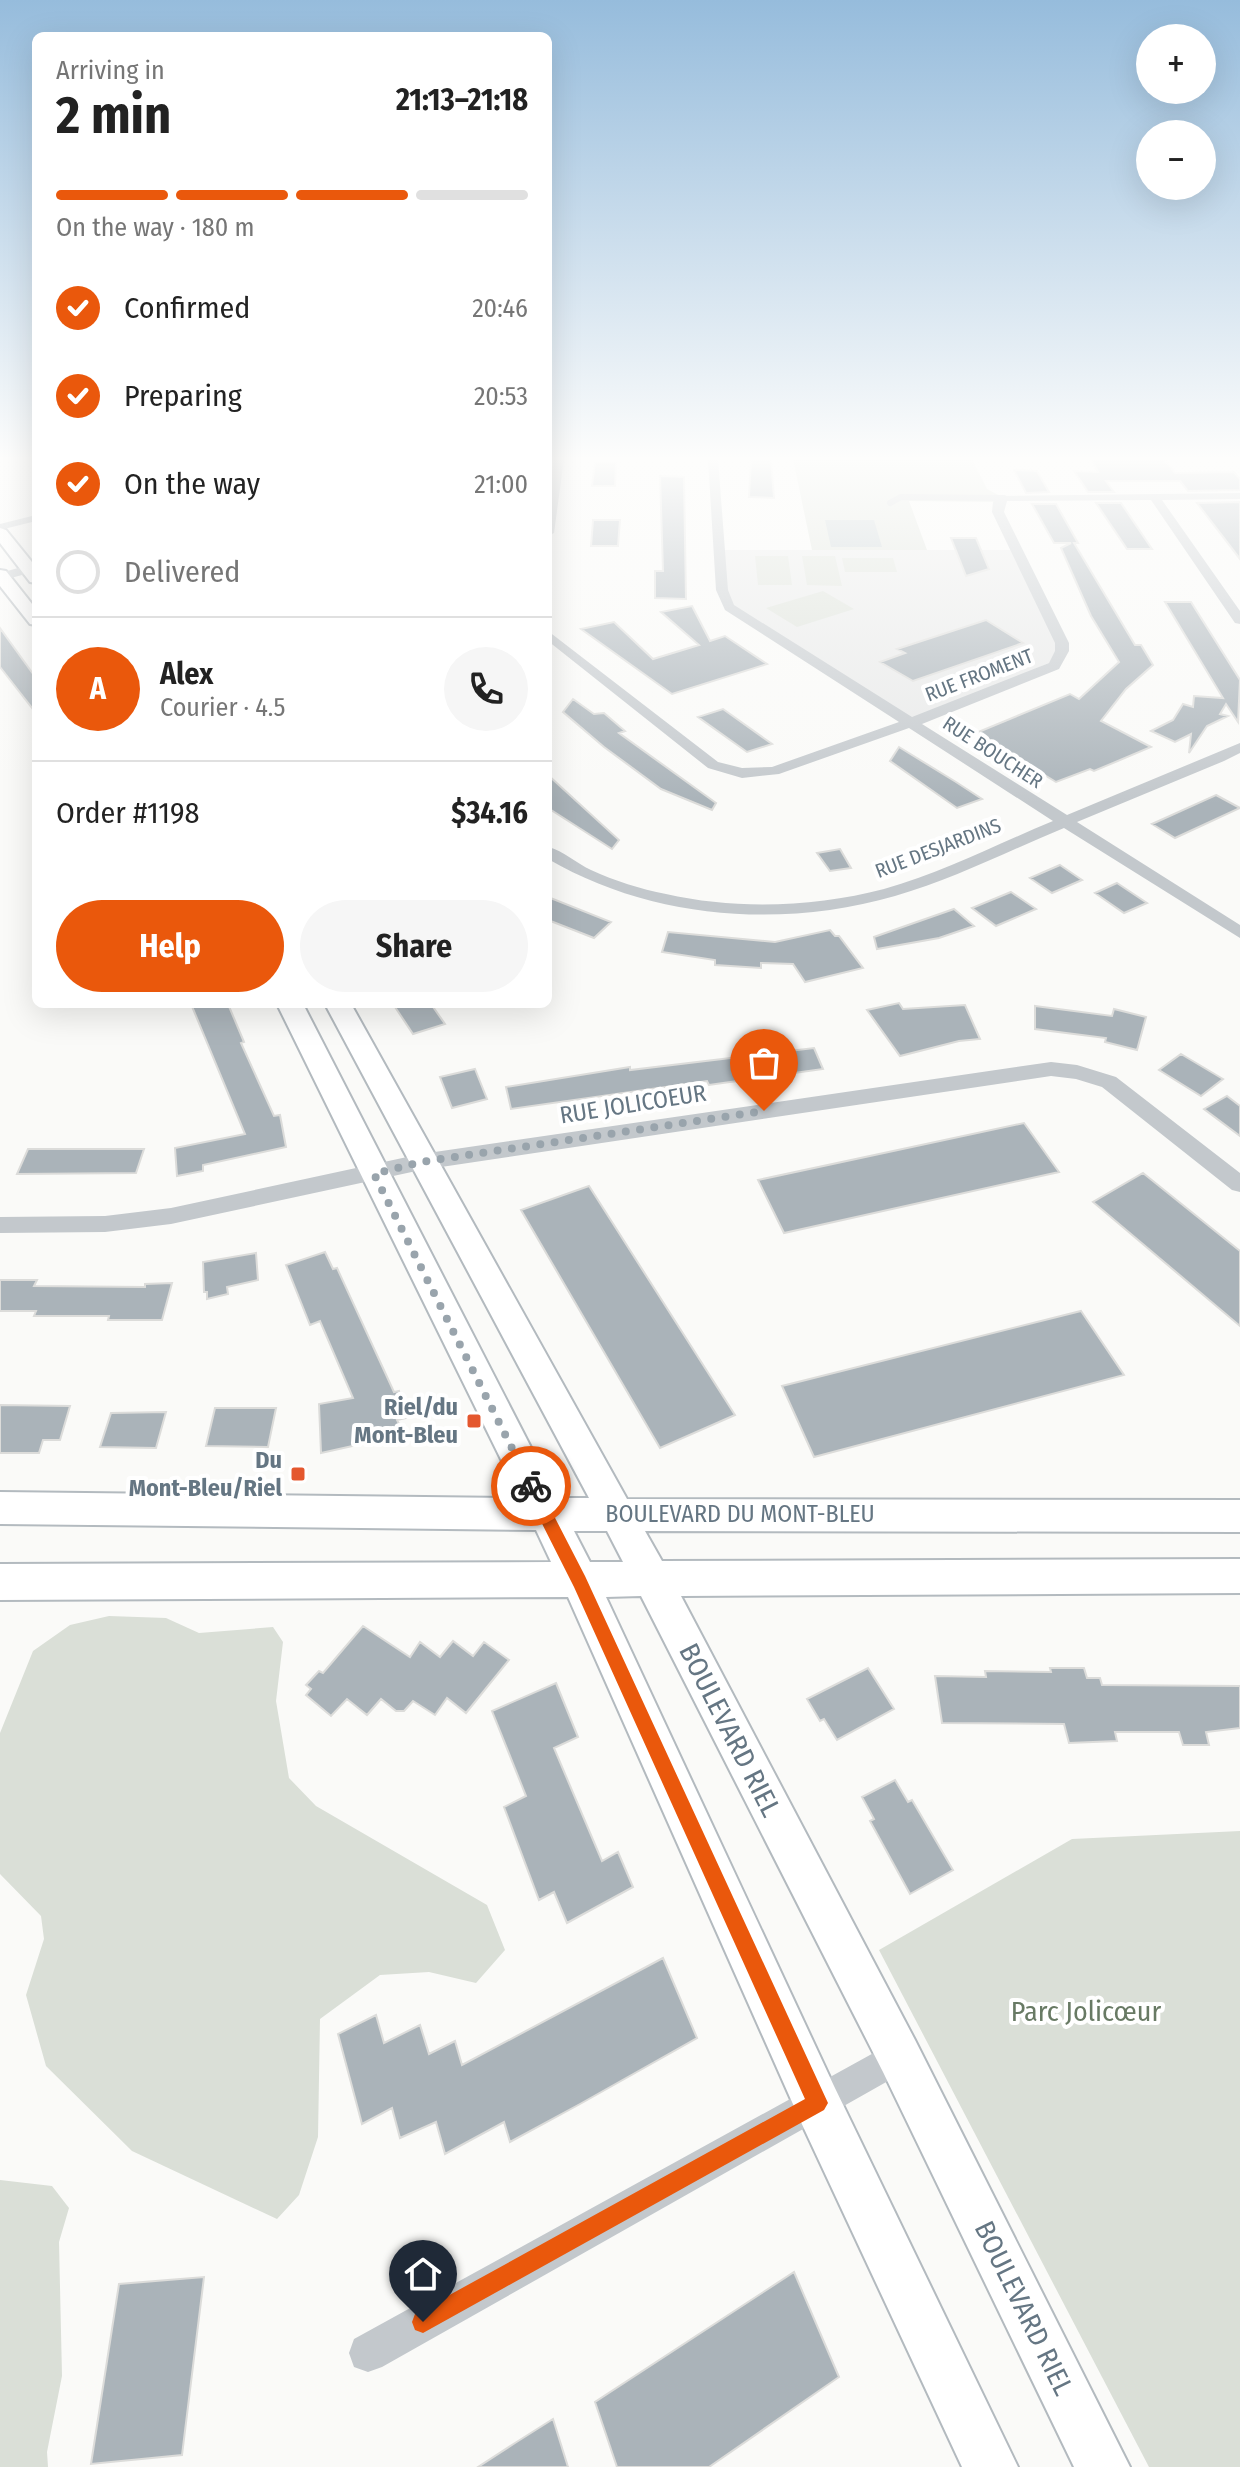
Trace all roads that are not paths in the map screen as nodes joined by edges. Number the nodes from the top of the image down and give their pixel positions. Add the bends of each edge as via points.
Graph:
1 (20, 574) edge
2 (721, 574) edge
3 (1028, 574) edge
4 (1208, 574) edge
5 (0, 576) edge
6 (32, 615) edge
7 (1240, 620) edge
8 (552, 638) edge
9 (911, 723) junction
10 (1240, 747) edge
11 (1223, 755) junction
12 (1240, 764) edge
13 (1064, 822) junction
14 (552, 854) edge
15 (1240, 933) edge
16 (292, 1008) edge
17 (340, 1008) edge
18 (421, 1162) junction
19 (374, 1174) junction
20 (1240, 1184) edge
21 (0, 1225) edge
22 (0, 1508) edge
23 (544, 1512) junction
24 (617, 1515) junction
25 (1240, 1516) edge
26 (1240, 1576) edge
27 (580, 1581) junction
28 (653, 1581) junction
29 (0, 1582) edge
30 (899, 2056) junction
31 (817, 2103) junction
32 (368, 2353) dead end
33 (991, 2467) edge
34 (1103, 2467) edge

1 - 5 street
2 - 9 street, RUE BOUCHER via 729,607
3 - 9 street, RUE FROMENT via 1062,643 1060,658 1044,672
4 - 7 street
5 - 6 street
8 - 9 street, RUE FROMENT via 726,770 774,771
9 - 13 street, RUE BOUCHER
10 - 11 street, RUE DESJARDINS
11 - 12 street
11 - 13 street, RUE DESJARDINS
13 - 14 street, RUE DESJARDINS via 887,893 798,907 727,907 652,895 600,881
13 - 15 street, RUE BOUCHER
16 - 19 street
17 - 18 street, BOULEVARD RIEL
18 - 19 street, RUE JOLICOEUR
18 - 20 street, RUE JOLICOEUR via 1051,1069 1109,1082
18 - 24 street, BOULEVARD RIEL
19 - 21 street, RUE JOLICOEUR via 135,1222
19 - 23 street
22 - 23 street, BOULEVARD DU MONT-BLEU
23 - 24 street, BOULEVARD DU MONT-BLEU
23 - 27 street
24 - 25 street, BOULEVARD DU MONT-BLEU
24 - 28 street, BOULEVARD RIEL
26 - 28 street
27 - 28 street
27 - 29 street
27 - 31 street
28 - 30 street, BOULEVARD RIEL
30 - 31 street
30 - 34 street, BOULEVARD RIEL
31 - 32 street
31 - 33 street

